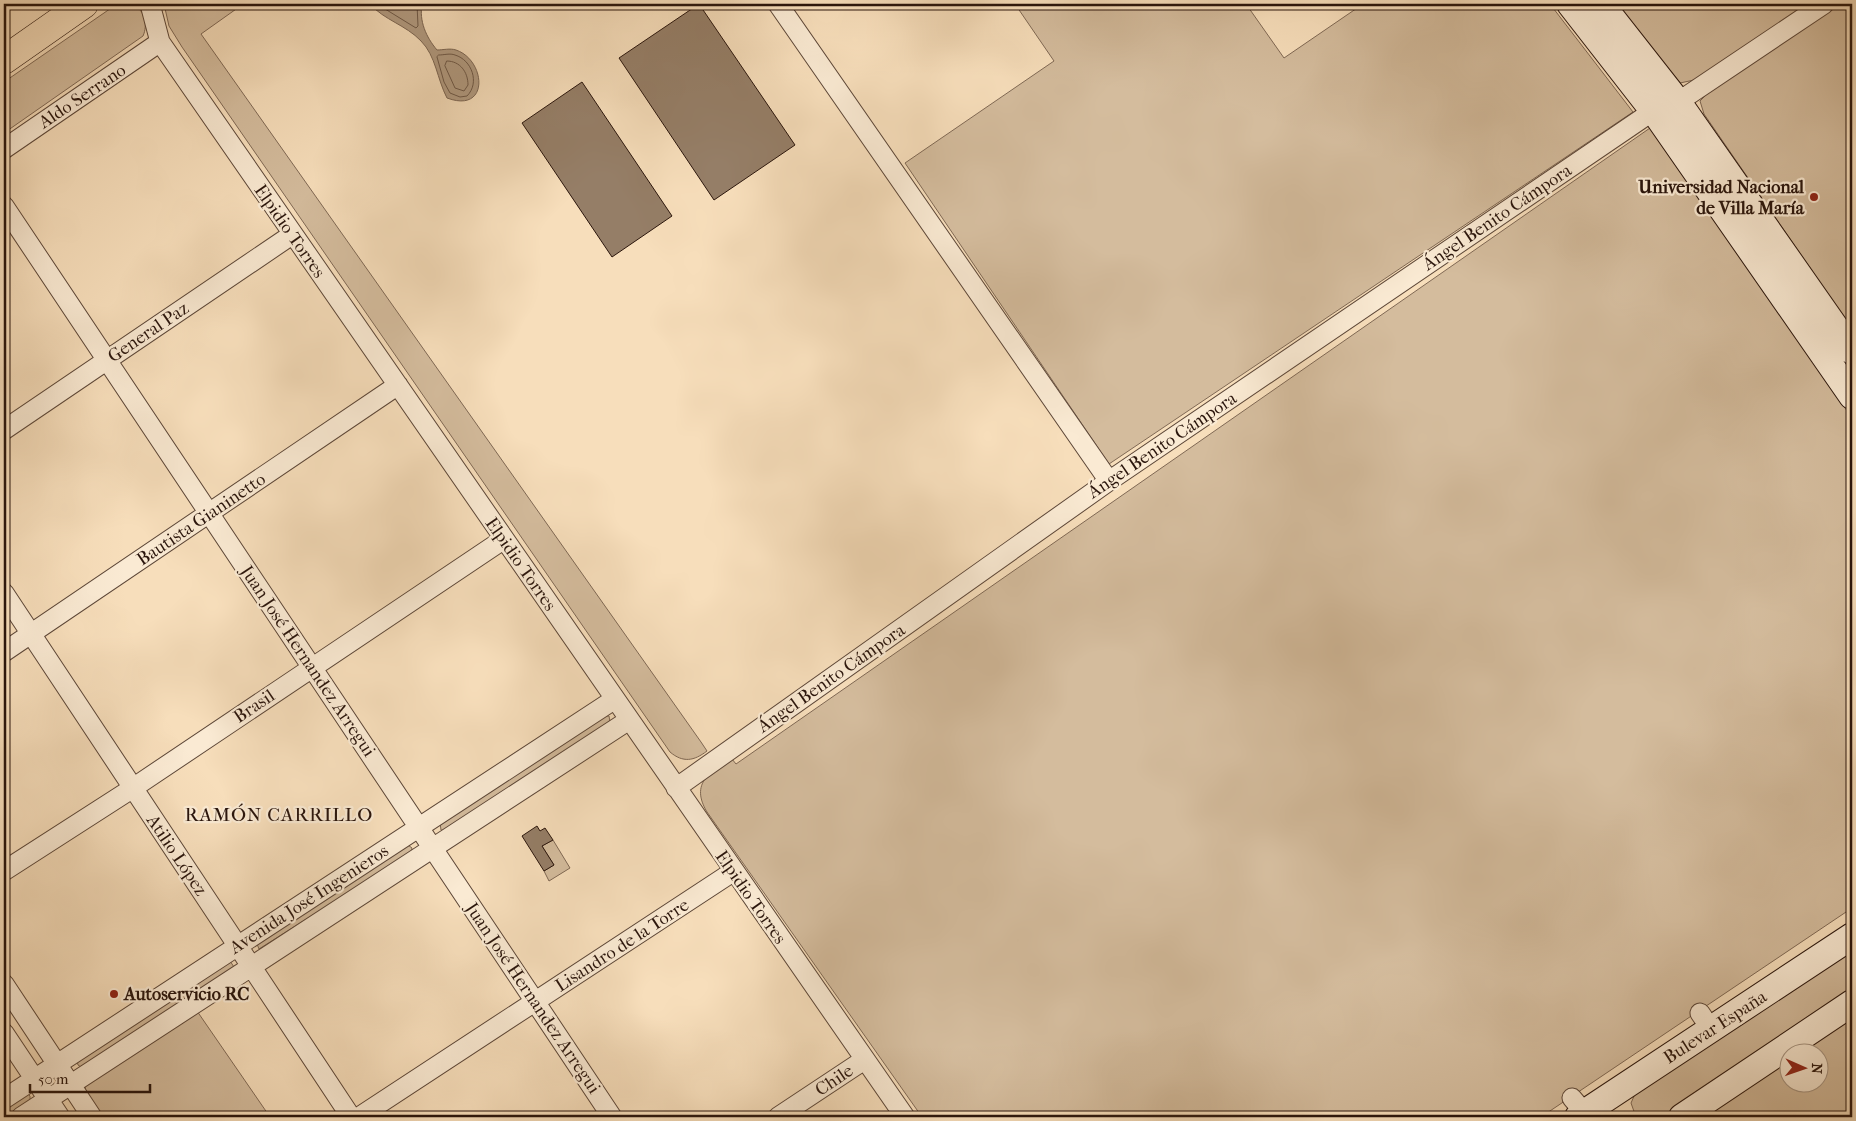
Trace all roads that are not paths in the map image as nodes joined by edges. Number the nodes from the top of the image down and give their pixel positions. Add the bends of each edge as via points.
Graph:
1 (84, 4) edge
2 (150, 4) edge
3 (778, 4) edge
4 (1570, 4) edge
5 (1600, 4) edge
6 (1824, 4) edge
7 (160, 42) junction
8 (4, 60) edge
9 (1663, 110) junction
10 (4, 150) edge
11 (4, 206) edge
12 (293, 234) junction
13 (1852, 351) edge
14 (107, 360) junction
15 (398, 385) junction
16 (1852, 396) edge
17 (4, 430) edge
18 (1109, 481) junction
19 (209, 513) junction
20 (504, 539) junction
21 (4, 593) edge
22 (31, 634) junction
23 (4, 652) edge
24 (312, 667) junction
25 (615, 699) junction
26 (629, 720) junction
27 (133, 788) junction
28 (676, 788) junction
29 (419, 828) junction
30 (433, 848) junction
31 (4, 871) edge
32 (734, 871) junction
33 (1852, 936) edge
34 (238, 946) junction
35 (252, 967) junction
36 (4, 984) edge
37 (535, 1001) junction
38 (1852, 1003) edge
39 (4, 1033) edge
40 (864, 1060) junction
41 (57, 1065) junction
42 (35, 1079) junction
43 (70, 1085) junction
44 (4, 1099) edge
45 (48, 1099) junction
46 (1580, 1112) edge
47 (21, 1117) edge
48 (60, 1117) edge
49 (92, 1117) edge
50 (352, 1117) edge
51 (359, 1117) edge
52 (612, 1117) edge
53 (778, 1117) edge
54 (905, 1117) edge
55 (1682, 1117) edge

1 - 8 main road
2 - 7 street, Elpidio Torres
3 - 18 street
4 - 9 main road
5 - 9 main road
6 - 9 street, Ángel Benito Cámpora
7 - 10 street, Aldo Serrano
7 - 12 street, Elpidio Torres
9 - 13 main road
9 - 16 main road
9 - 18 street, Ángel Benito Cámpora
11 - 14 street, Juan José Hernandez Arregui
12 - 14 street, General Paz
12 - 15 street, Elpidio Torres
14 - 17 street, General Paz
14 - 19 street, Juan José Hernandez Arregui
15 - 19 street, Bautista Gianinetto
15 - 20 street, Elpidio Torres
18 - 28 street, Ángel Benito Cámpora
19 - 22 street, Bautista Gianinetto
19 - 24 street, Juan José Hernandez Arregui
20 - 24 street, Brasil
20 - 25 street, Elpidio Torres
21 - 22 street, Atilio López
22 - 23 street, Bautista Gianinetto
22 - 27 street, Atilio López
24 - 27 street, Brasil
24 - 29 street, Juan José Hernandez Arregui
25 - 26 street, Elpidio Torres
25 - 29 street, Avenida José Ingenieros
26 - 28 street, Elpidio Torres
26 - 30 street, Avenida José Ingenieros
27 - 31 street, Brasil
27 - 34 street, Atilio López
28 - 32 street, Elpidio Torres
29 - 30 street, Juan José Hernandez Arregui
29 - 34 street, Avenida José Ingenieros
30 - 35 street, Avenida José Ingenieros
30 - 37 street, Juan José Hernandez Arregui
32 - 37 street, Lisandro de la Torre
32 - 40 street, Elpidio Torres
33 - 46 main road, Bulevar España via 1705,1021
34 - 35 street, Atilio López
34 - 41 street, Avenida José Ingenieros
35 - 43 street, Avenida José Ingenieros
35 - 50 street, Atilio López
36 - 41 street
37 - 51 street, Lisandro de la Torre
37 - 52 street, Juan José Hernandez Arregui
38 - 55 main road
39 - 42 street
40 - 53 street, Chile
40 - 54 street, Elpidio Torres
41 - 42 street, Avenida José Ingenieros
41 - 43 street
42 - 44 street, Avenida José Ingenieros
42 - 45 street
43 - 45 street, Avenida José Ingenieros
43 - 49 street
45 - 47 street, Avenida José Ingenieros
45 - 48 street

